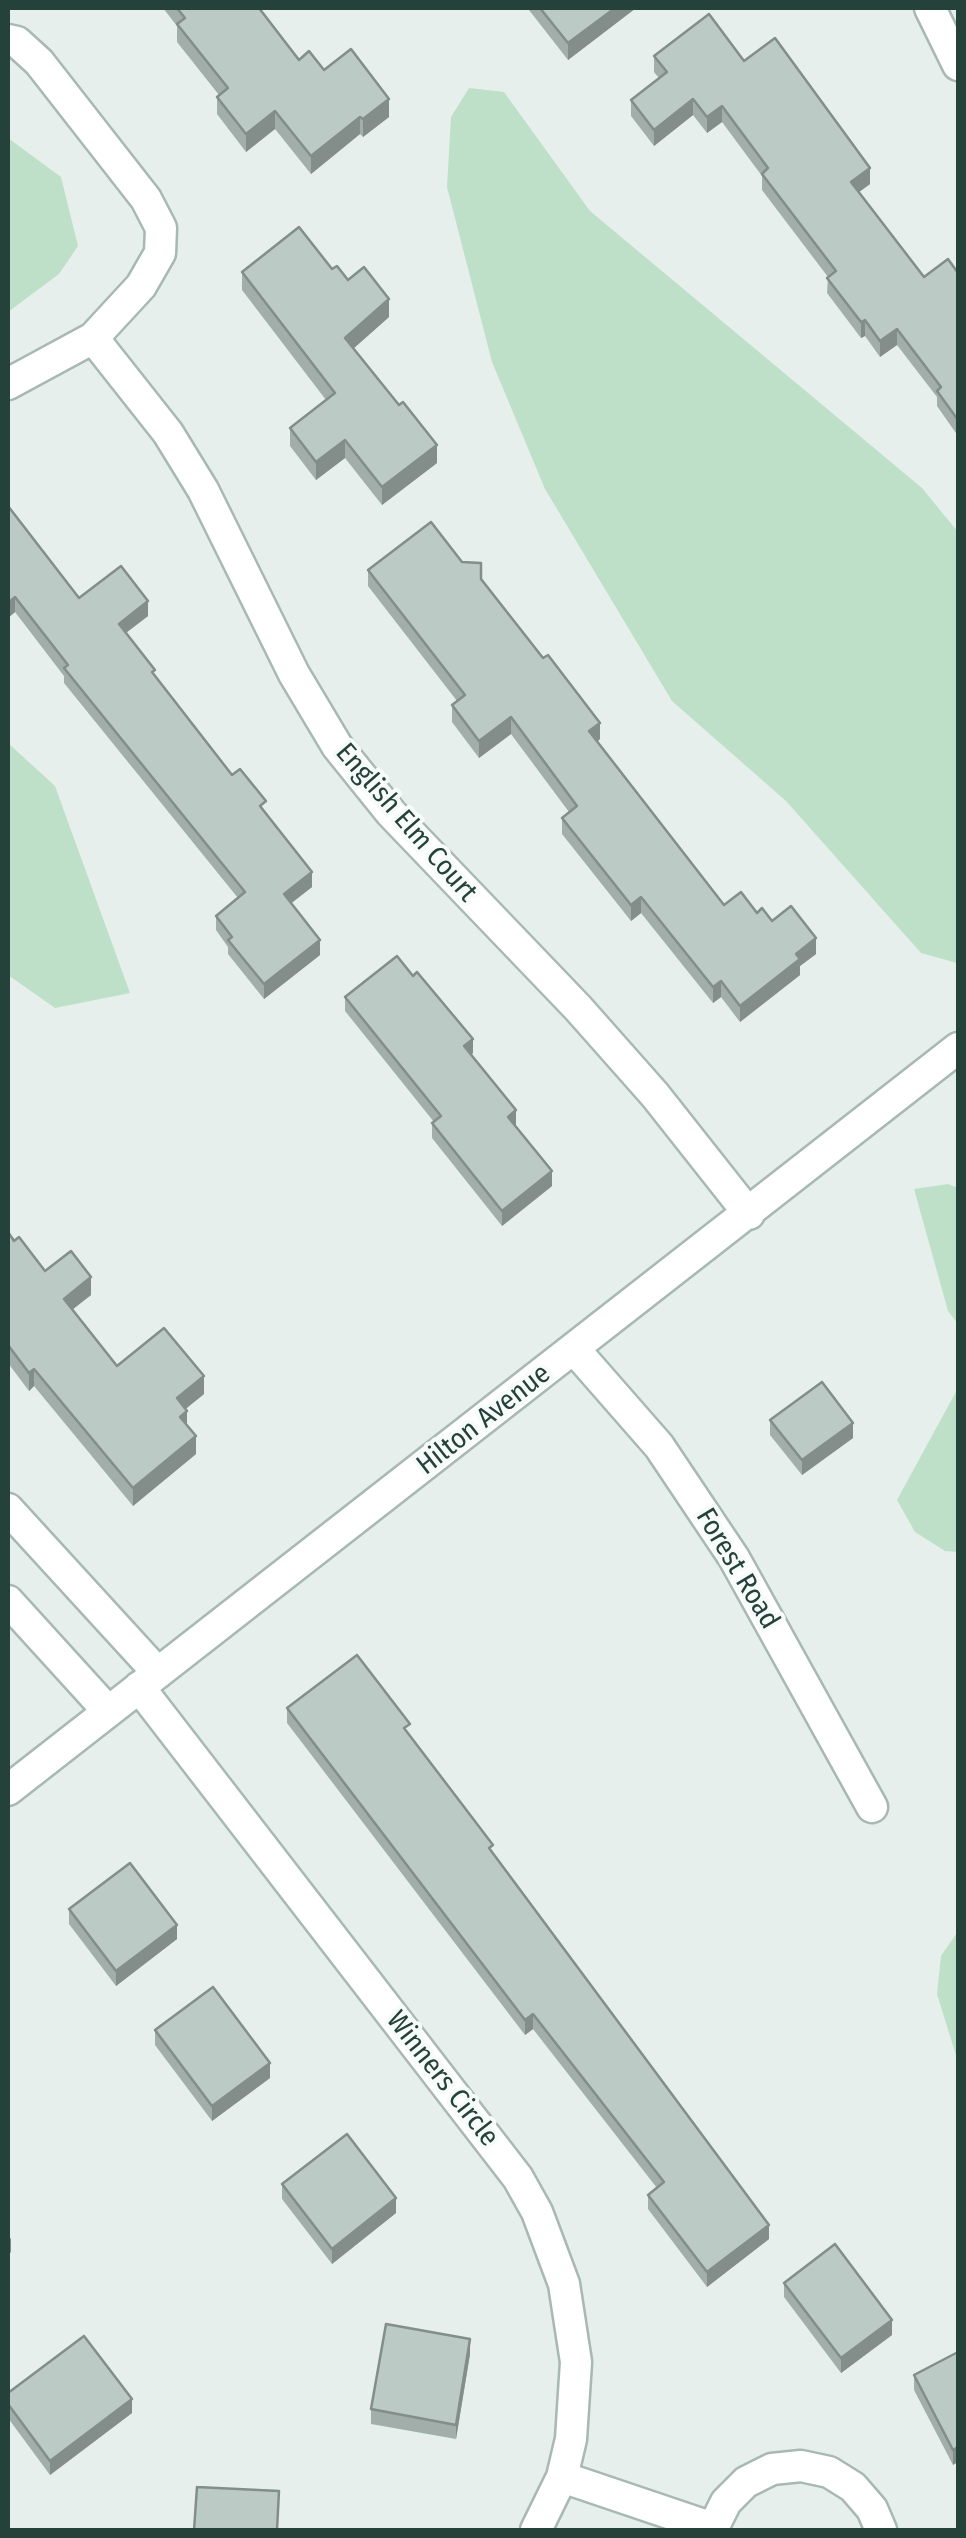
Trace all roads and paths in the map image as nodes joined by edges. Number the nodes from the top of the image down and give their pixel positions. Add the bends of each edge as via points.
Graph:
1 (930, 8) edge
2 (8, 40) edge
3 (958, 65) edge
4 (93, 338) junction
5 (8, 384) edge
6 (958, 1048) edge
7 (749, 1214) junction
8 (574, 1350) junction
9 (8, 1509) edge
10 (8, 1601) edge
11 (148, 1680) junction
12 (108, 1711) junction
13 (8, 1790) edge
14 (872, 1807) dead end
15 (562, 2477) junction
16 (713, 2529) edge
17 (536, 2530) edge
18 (880, 2530) edge

1 - 3 street
2 - 4 street via 40,62 161,228 160,253 140,286
4 - 5 street
4 - 7 street, English Elm Court via 168,432 203,490 337,746 391,813 655,1095
6 - 7 street, Hilton Avenue
7 - 8 street, Hilton Avenue
8 - 11 street, Hilton Avenue
8 - 14 street, Forest Road via 659,1446 734,1558
9 - 11 street, Winners Circle
10 - 12 street
11 - 12 street, Hilton Avenue
11 - 15 street, Winners Circle via 538,2212 572,2323 575,2400
12 - 13 street, Hilton Avenue
15 - 16 street
15 - 17 street, Winners Circle
16 - 18 street via 746,2482 772,2469 800,2466 854,2487

